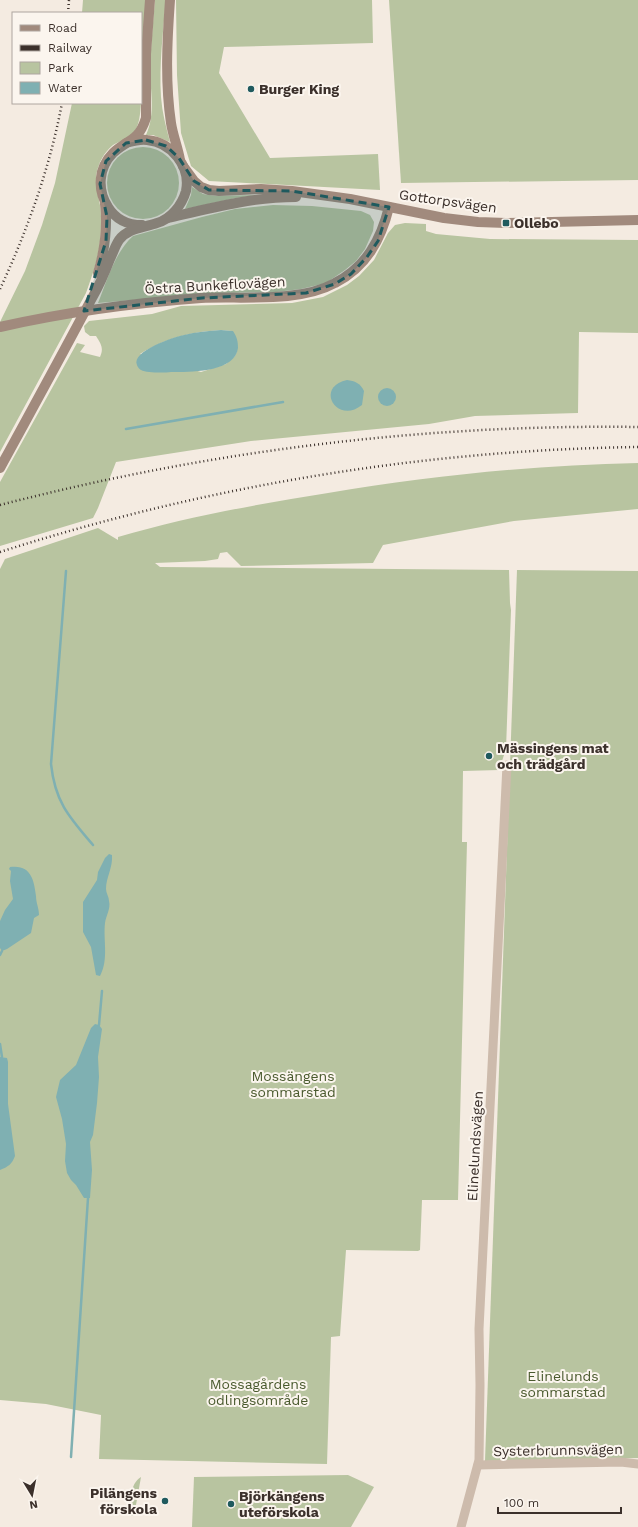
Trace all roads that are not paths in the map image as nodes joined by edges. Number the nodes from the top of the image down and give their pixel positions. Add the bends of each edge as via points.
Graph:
1 (150, 0) edge
2 (170, 0) edge
3 (126, 143) junction
4 (182, 164) junction
5 (350, 199) junction
6 (105, 202) junction
7 (389, 206) junction
8 (166, 219) junction
9 (638, 220) edge
10 (149, 225) junction
11 (79, 323) junction
12 (0, 327) edge
13 (0, 468) edge
14 (506, 765) dead end
15 (638, 1464) edge
16 (478, 1465) junction
17 (461, 1527) edge

1 - 3 street via 146,54 146,118 137,135
2 - 4 street via 166,75 172,126
3 - 4 street via 136,140 156,142 166,146
3 - 6 street via 112,153 103,167 100,184
4 - 5 street, Gottorpsvägen via 194,181 209,190 261,189
4 - 8 street via 187,179 184,195 179,206
5 - 7 street, Gottorpsvägen
5 - 8 street, Gottorpsvägen via 262,199 236,202
6 - 10 street via 114,214 126,223
6 - 11 street via 107,229 103,257
7 - 9 street, Gottorpsvägen via 444,218 485,222
7 - 12 street, Östra Bunkeflovägen via 378,241 367,258 351,274 325,288 276,297 202,298 98,308
8 - 10 street
10 - 11 street via 128,232 120,239
11 - 13 street
14 - 16 street, Elinelundsvägen via 480,1329
15 - 16 street, Systerbrunnsvägen via 621,1462
16 - 17 street, Elinelundsvägen

